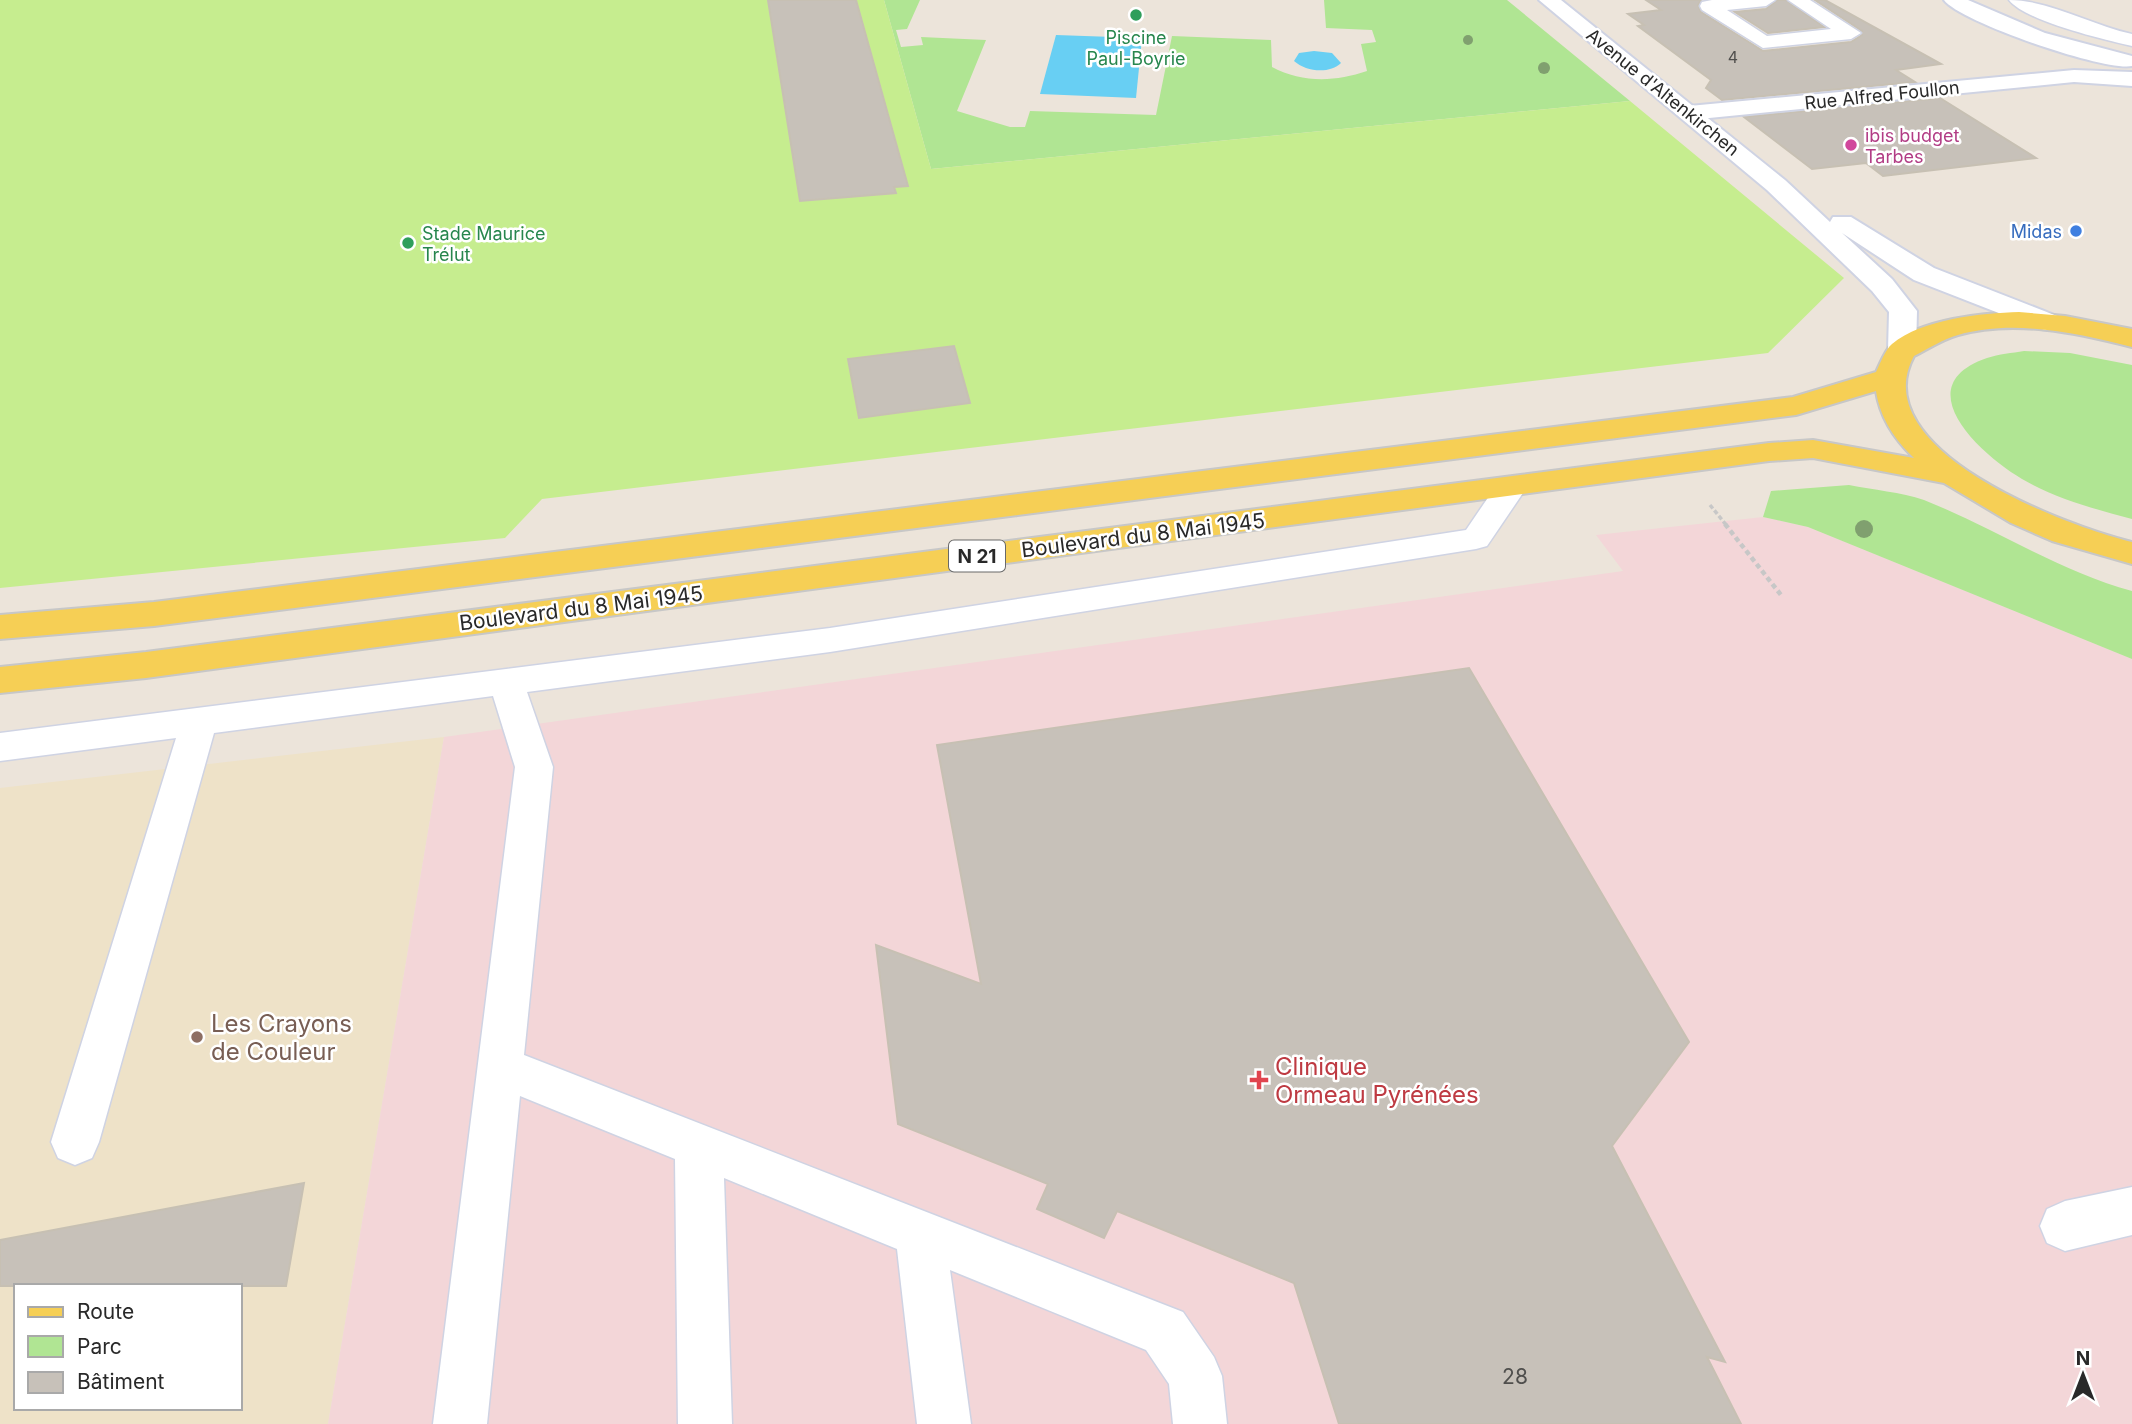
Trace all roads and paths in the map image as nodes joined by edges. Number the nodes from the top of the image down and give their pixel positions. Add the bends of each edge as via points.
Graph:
1 (1549, 0) edge
2 (1766, 0) edge
3 (1797, 0) edge
4 (1954, 0) edge
5 (2018, 0) edge
6 (2132, 40) edge
7 (2080, 51) junction
8 (2132, 62) edge
9 (2074, 76) junction
10 (2132, 79) edge
11 (1689, 113) junction
12 (1776, 185) junction
13 (2047, 322) junction
14 (2132, 338) edge
15 (1896, 364) junction
16 (1952, 475) junction
17 (1511, 487) junction
18 (1705, 499) dead end
19 (2130, 553) edge
20 (1781, 594) dead end
21 (0, 627) edge
22 (0, 680) edge
23 (506, 682) junction
24 (199, 722) junction
25 (0, 747) edge
26 (502, 1067) junction
27 (75, 1142) dead end
28 (699, 1147) junction
29 (2132, 1211) edge
30 (2065, 1226) dead end
31 (920, 1235) junction
32 (460, 1424) edge
33 (705, 1424) edge
34 (944, 1424) edge
35 (1200, 1424) edge

1 - 11 street, Avenue d'Altenkirchen
2 - 3 lane via 1709,6 1763,42 1851,33
4 - 7 street via 1991,20
5 - 6 lane via 2051,17
7 - 8 street
7 - 9 street
9 - 10 street, Rue Alfred Foullon
9 - 11 street, Rue Alfred Foullon
11 - 12 street, Avenue d'Altenkirchen
12 - 13 street, Avenue d'Altenkirchen via 1833,215 1924,274
12 - 15 street, Avenue d'Altenkirchen via 1898,302 1903,311
13 - 14 main road
13 - 15 main road via 1951,328
15 - 16 main road via 1893,408 1914,441
15 - 21 main road, N 21 via 1796,406 154,614
16 - 17 main road, Boulevard du 8 Mai 1945 / N 21 via 1813,449
16 - 19 main road via 2002,506 2061,533
17 - 22 main road, Boulevard du 8 Mai 1945 / N 21 via 174,662
17 - 23 lane via 1476,539 830,640
18 - 20 path
23 - 24 lane
23 - 26 lane via 534,767
24 - 25 lane
24 - 27 lane
26 - 28 lane
26 - 32 lane
28 - 31 lane
28 - 33 lane
29 - 30 lane
31 - 34 lane
31 - 35 lane via 1164,1331 1195,1376

